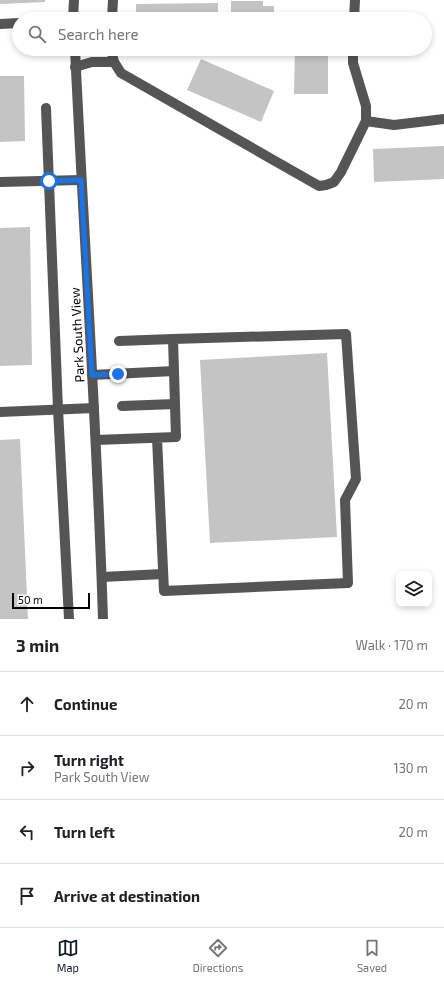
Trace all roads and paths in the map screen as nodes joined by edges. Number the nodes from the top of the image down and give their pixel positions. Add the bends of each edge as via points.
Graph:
1 (74, 0) edge
2 (113, 0) edge
3 (355, 0) edge
4 (74, 12) edge
5 (112, 12) edge
6 (354, 12) edge
7 (0, 24) edge
8 (12, 24) edge
9 (75, 56) edge
10 (113, 56) edge
11 (353, 56) edge
12 (114, 62) junction
13 (76, 67) junction
14 (46, 108) dead end
15 (444, 118) edge
16 (366, 121) junction
17 (81, 180) junction
18 (49, 181) junction
19 (0, 182) edge
20 (173, 339) junction
21 (119, 342) dead end
22 (174, 372) junction
23 (92, 375) junction
24 (175, 404) junction
25 (122, 406) dead end
26 (94, 408) junction
27 (58, 409) junction
28 (0, 412) edge
29 (157, 438) junction
30 (96, 440) junction
31 (163, 574) junction
32 (102, 577) junction
33 (69, 619) edge
34 (103, 619) edge

1 - 4 street
2 - 5 street
3 - 6 street
7 - 8 street
9 - 13 street, Park South View
10 - 12 street
11 - 16 street via 366,106
12 - 13 street via 92,62
12 - 16 street via 121,73 319,186 334,182
13 - 17 street, Park South View
14 - 18 street
15 - 16 street via 394,125
17 - 18 street
17 - 23 street, Park South View
18 - 19 street
18 - 27 street
20 - 21 street
20 - 22 street
20 - 31 street via 346,334 356,479 345,500 348,583 164,591
22 - 23 street
22 - 24 street
23 - 26 street, Park South View
24 - 25 street
24 - 29 street via 176,437
26 - 27 street
26 - 30 street, Park South View
27 - 28 street
27 - 33 street
29 - 30 street
29 - 31 street
30 - 32 street, Park South View
31 - 32 street
32 - 34 street, Park South View

